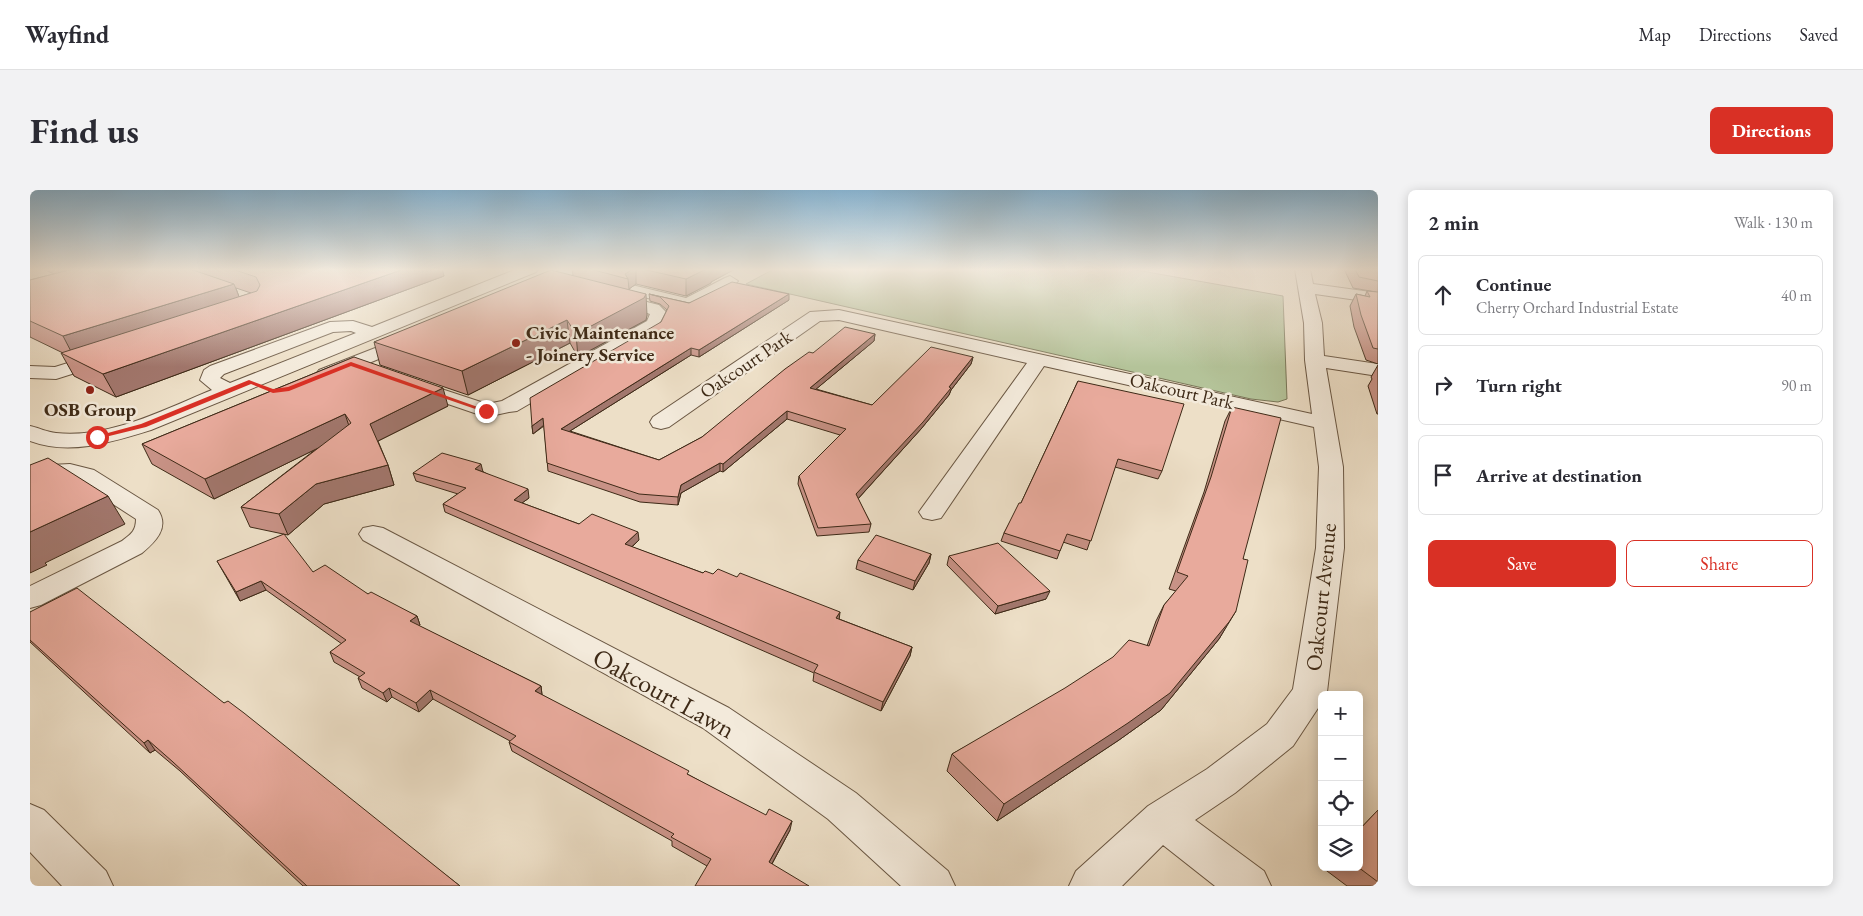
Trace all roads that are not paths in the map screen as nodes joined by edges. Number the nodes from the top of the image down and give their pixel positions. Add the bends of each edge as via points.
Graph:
1 (451, 301) edge
2 (627, 301) edge
3 (1309, 301) edge
4 (431, 330) edge
5 (372, 333) junction
6 (124, 351) edge
7 (321, 353) junction
8 (1040, 358) junction
9 (1314, 360) junction
10 (351, 364) junction
11 (1378, 370) edge
12 (30, 372) edge
13 (378, 373) edge
14 (396, 380) edge
15 (251, 382) junction
16 (306, 382) edge
17 (229, 391) junction
18 (273, 391) edge
19 (661, 422) dead end
20 (1325, 423) junction
21 (30, 433) edge
22 (59, 440) junction
23 (30, 462) edge
24 (30, 473) edge
25 (932, 512) dead end
26 (373, 534) dead end
27 (30, 598) edge
28 (1162, 819) junction
29 (30, 823) edge
30 (91, 886) edge
31 (933, 886) edge
32 (1091, 886) edge
33 (1249, 886) edge

1 - 5 street
2 - 14 street via 659,313 654,324 509,406 486,411 477,409
3 - 9 street, Oakcourt Avenue
4 - 10 street
5 - 7 street
5 - 17 street via 353,326 330,327 211,374 212,383
6 - 12 street via 56,373
7 - 10 street
7 - 15 street
8 - 19 street, Oakcourt Park via 825,314 816,316
8 - 20 street, Oakcourt Park
8 - 25 street
9 - 11 street
9 - 20 street, Oakcourt Avenue
10 - 13 street
10 - 16 street
15 - 17 street
15 - 18 street
17 - 22 street via 119,432
20 - 28 street, Oakcourt Avenue via 1331,467 1330,548 1310,692 1280,735 1221,781
21 - 22 street
22 - 23 street
24 - 27 street via 70,471 85,475 149,516 151,526 146,536 132,547
26 - 31 street, Oakcourt Lawn via 716,718 842,806
28 - 32 street, Oakcourt Avenue
28 - 33 street
29 - 30 street

